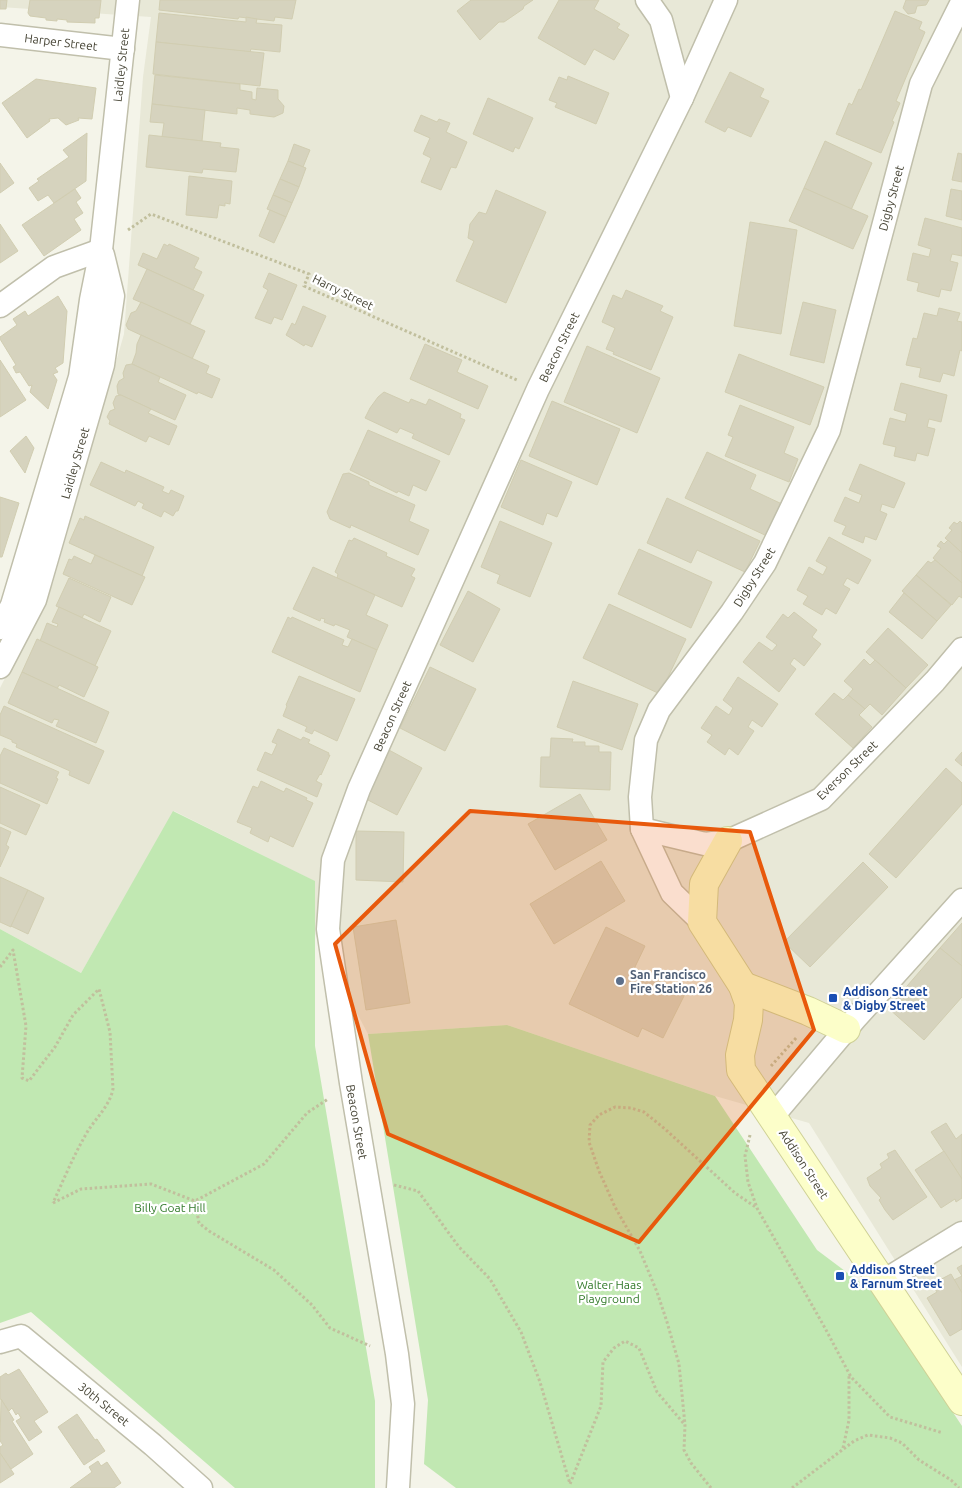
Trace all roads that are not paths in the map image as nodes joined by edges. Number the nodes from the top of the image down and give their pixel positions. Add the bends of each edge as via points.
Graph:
1 (128, 0) edge
2 (647, 0) edge
3 (726, 0) edge
4 (962, 2) edge
5 (0, 35) edge
6 (123, 49) junction
7 (682, 98) junction
8 (101, 250) junction
9 (0, 306) edge
10 (0, 628) edge
11 (962, 649) edge
12 (0, 668) edge
13 (642, 829) junction
14 (728, 841) junction
15 (962, 900) edge
16 (702, 922) junction
17 (743, 986) junction
18 (846, 1029) junction
19 (773, 1116) junction
20 (962, 1233) edge
21 (882, 1282) junction
22 (0, 1342) edge
23 (962, 1401) edge
24 (201, 1488) edge
25 (398, 1488) edge

1 - 6 street, Laidley Street
2 - 7 street via 661,20
3 - 7 street, Beacon Street
4 - 13 street, Digby Street via 921,84 829,430 765,563 659,710 646,740 640,797
5 - 6 street, Harper Street
6 - 8 street, Laidley Street
7 - 25 street, Beacon Street via 538,389 359,788 333,860 328,929 403,1404
8 - 9 street via 54,267
8 - 10 street, Laidley Street via 80,377 12,605
8 - 12 street, Laidley Street via 113,296 103,365 35,600
11 - 14 street, Everson Street via 935,682 821,799
13 - 14 street, Everson Street via 705,844
13 - 16 street, Digby Street via 672,893
14 - 16 street via 704,884
15 - 18 street, Addison Street
16 - 17 street, Digby Street
17 - 18 street
17 - 19 street, Digby Street via 749,1003 740,1055 741,1070
18 - 19 street, Addison Street
19 - 21 street, Addison Street
20 - 21 street
21 - 23 street, Addison Street
22 - 24 street, 30th Street via 20,1336 154,1444

